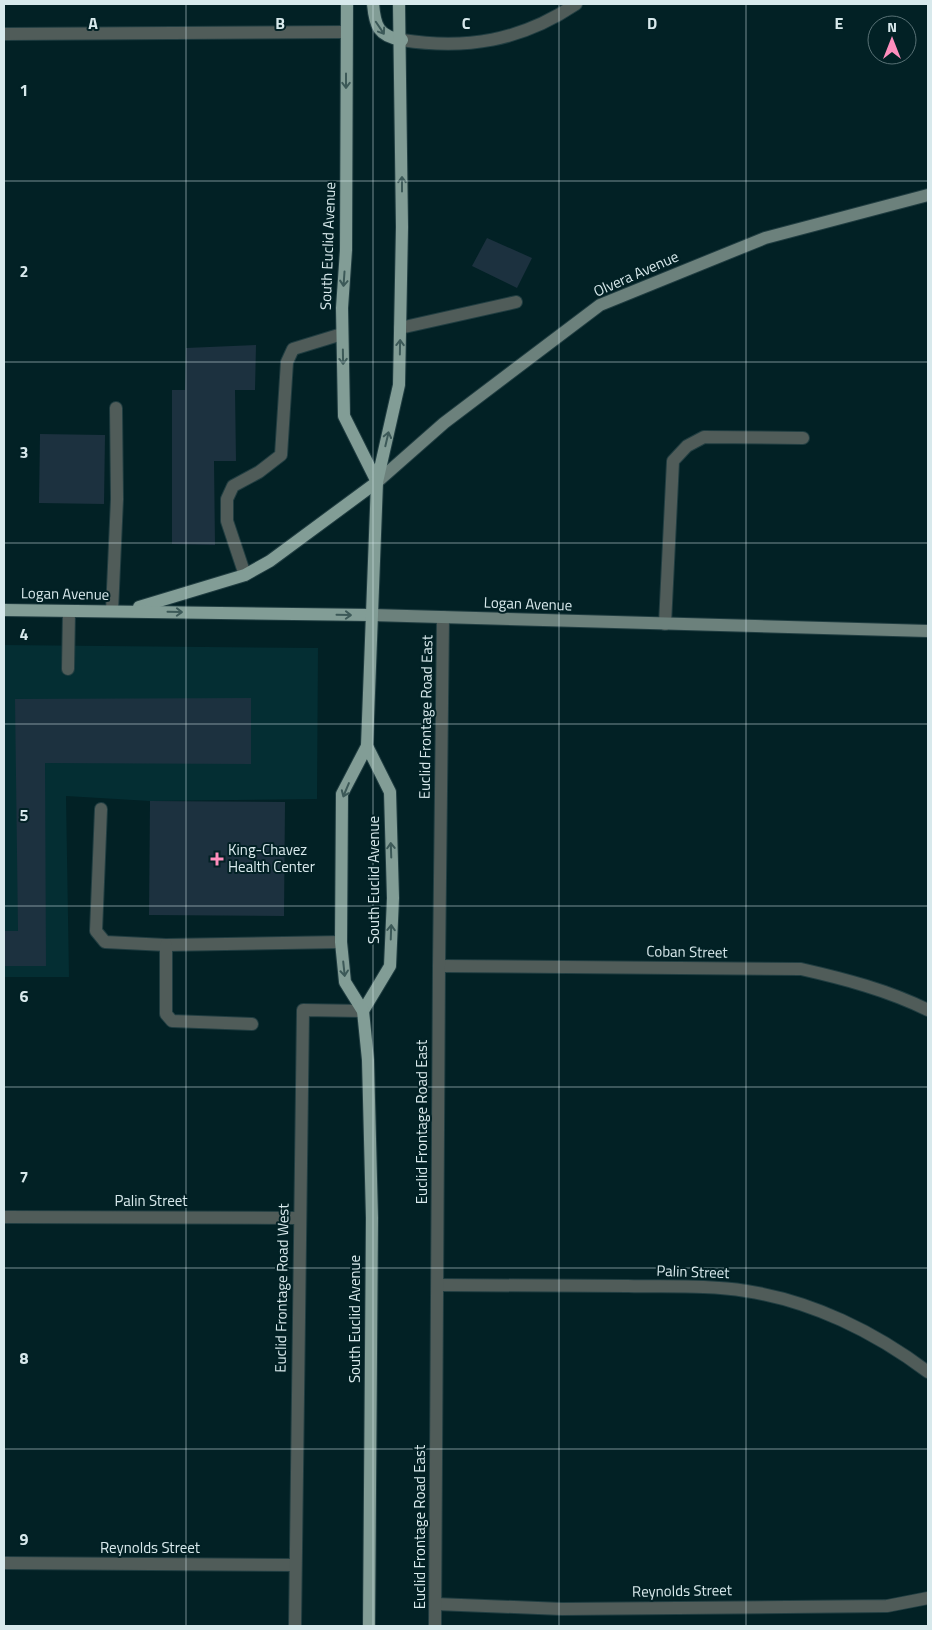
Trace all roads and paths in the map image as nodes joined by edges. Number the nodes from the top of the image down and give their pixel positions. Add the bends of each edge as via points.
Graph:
1 (347, 4) edge
2 (373, 4) edge
3 (399, 4) edge
4 (576, 4) edge
5 (346, 32) junction
6 (4, 34) edge
7 (402, 40) junction
8 (928, 195) edge
9 (516, 302) dead end
10 (400, 328) junction
11 (342, 334) junction
12 (116, 408) dead end
13 (803, 438) dead end
14 (377, 482) junction
15 (245, 575) junction
16 (4, 610) edge
17 (70, 611) junction
18 (112, 611) junction
19 (127, 611) junction
20 (372, 615) junction
21 (443, 617) junction
22 (665, 624) junction
23 (928, 631) edge
24 (68, 669) dead end
25 (367, 746) junction
26 (101, 810) dead end
27 (341, 942) junction
28 (166, 945) junction
29 (438, 966) junction
30 (928, 1010) edge
31 (363, 1011) junction
32 (252, 1024) dead end
33 (4, 1216) edge
34 (298, 1218) junction
35 (438, 1285) junction
36 (928, 1372) edge
37 (4, 1563) edge
38 (295, 1566) junction
39 (928, 1598) edge
40 (436, 1604) junction
41 (295, 1626) edge
42 (369, 1626) edge
43 (436, 1626) edge

1 - 5 main road, South Euclid Avenue
2 -> 7 main road via 379,29 389,38
3 - 7 main road, South Euclid Avenue
4 - 7 street via 528,30 482,43 434,45
5 - 6 street
5 -> 11 main road, South Euclid Avenue via 346,250
10 -> 7 main road, South Euclid Avenue
8 - 14 street, Olvera Avenue via 765,238 600,306 444,423
9 - 10 street
14 -> 10 main road, South Euclid Avenue via 399,384
11 -> 14 main road, South Euclid Avenue via 344,416
11 - 15 street via 293,349 287,362 282,455 233,486 226,499 226,521
12 - 18 street via 117,499
13 - 22 street via 704,437 687,446 673,461
14 - 15 main road, Logan Avenue via 270,561
14 - 20 main road, South Euclid Avenue
15 - 19 main road, Logan Avenue
16 - 17 main road, Logan Avenue
17 - 18 main road, Logan Avenue
17 - 24 street
18 - 19 main road, Logan Avenue
19 -> 20 main road, Logan Avenue
20 - 21 street, Logan Avenue
20 - 25 main road, South Euclid Avenue
21 - 22 street, Logan Avenue
21 - 29 street, Euclid Frontage Road East
22 - 23 street, Logan Avenue
25 -> 27 main road, South Euclid Avenue via 342,794
31 -> 25 main road, South Euclid Avenue via 390,966 392,898 390,792
26 - 28 street via 96,931 105,942
27 - 28 street
27 -> 31 main road, South Euclid Avenue via 346,982
28 - 32 street via 166,1014 172,1021
29 - 30 street, Coban Street via 801,969 901,996
29 - 35 street, Euclid Frontage Road East
31 - 34 street, Euclid Frontage Road West via 303,1010
31 - 42 main road, South Euclid Avenue via 368,1060 372,1218
33 - 34 street, Palin Street
34 - 38 street, Euclid Frontage Road West
35 - 36 street, Palin Street via 746,1290 810,1307 840,1319
35 - 40 street, Euclid Frontage Road East
37 - 38 street, Reynolds Street
38 - 41 street, Euclid Frontage Road West
39 - 40 street, Reynolds Street via 887,1606 562,1609
40 - 43 street, Euclid Frontage Road East

